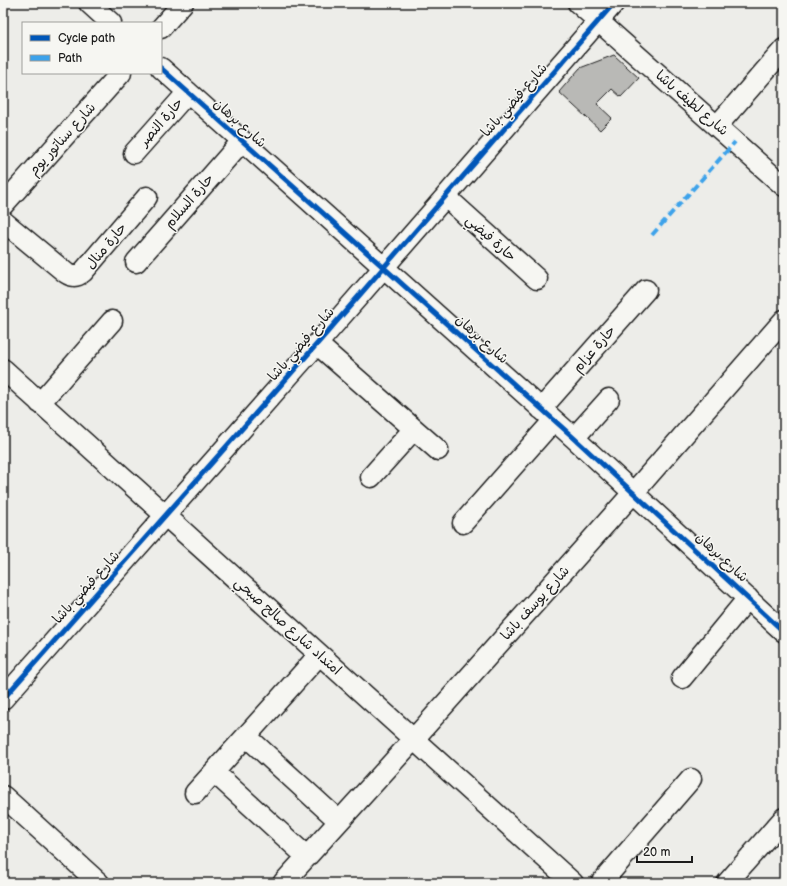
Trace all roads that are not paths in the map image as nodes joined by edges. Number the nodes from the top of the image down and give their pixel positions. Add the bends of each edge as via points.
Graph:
1 (89, 3) edge
2 (183, 3) edge
3 (578, 3) edge
4 (614, 3) edge
5 (598, 21) junction
6 (110, 22) edge
7 (162, 27) edge
8 (784, 49) edge
9 (162, 69) edge
10 (120, 74) edge
11 (188, 92) junction
12 (718, 126) junction
13 (242, 140) junction
14 (134, 153) dead end
15 (784, 186) edge
16 (147, 197) dead end
17 (446, 197) junction
18 (3, 205) edge
19 (3, 221) edge
20 (136, 262) dead end
21 (384, 268) junction
22 (537, 278) dead end
23 (646, 290) dead end
24 (784, 320) edge
25 (112, 322) dead end
26 (317, 344) junction
27 (3, 369) edge
28 (609, 399) dead end
29 (40, 403) junction
30 (548, 414) junction
31 (414, 429) junction
32 (574, 438) junction
33 (438, 450) dead end
34 (371, 477) dead end
35 (634, 492) junction
36 (166, 516) junction
37 (463, 523) dead end
38 (748, 598) junction
39 (784, 632) edge
40 (319, 655) junction
41 (682, 678) dead end
42 (3, 699) edge
43 (246, 736) junction
44 (413, 740) junction
45 (214, 772) junction
46 (691, 779) dead end
47 (194, 793) dead end
48 (3, 796) edge
49 (784, 818) edge
50 (339, 821) junction
51 (307, 857) junction
52 (99, 883) edge
53 (283, 883) edge
54 (573, 883) edge
55 (601, 883) edge
56 (727, 883) edge

1 - 6 street
2 - 7 street
3 - 5 street, شارع لطيف باشا
4 - 5 street, شارع فيضي باشا
5 - 12 street, شارع لطيف باشا
5 - 17 street, شارع فيضي باشا
8 - 12 street
9 - 11 street, شارع برهان
10 - 18 street, شارع سناتور يوم
11 - 13 street, شارع برهان
11 - 14 street, حارة النصر
12 - 15 street, شارع لطيف باشا
13 - 20 street, حارة السلام
13 - 21 street, شارع برهان
16 - 19 street, حارة منال via 83,272 74,277
17 - 21 street, شارع فيضي باشا
17 - 22 street, حارة فيضي
21 - 26 street, شارع فيضي باشا
21 - 30 street, شارع برهان
23 - 30 street, حارة عزام
24 - 35 street, شارع يوسف باشا
25 - 29 street
26 - 31 street
26 - 36 street, شارع فيضي باشا
27 - 29 street, امتداد شارع صالح صبحي
28 - 32 street
29 - 36 street, امتداد شارع صالح صبحي
30 - 32 street, شارع برهان
30 - 37 street, حارة عزام
31 - 33 street
31 - 34 street
32 - 35 street, شارع برهان
35 - 38 street, شارع برهان
35 - 44 street, شارع يوسف باشا
36 - 40 street, امتداد شارع صالح صبحي
36 - 42 street, شارع فيضي باشا
38 - 39 street, شارع برهان
38 - 41 street
40 - 43 street
40 - 44 street, امتداد شارع صالح صبحي
43 - 45 street
43 - 50 street
44 - 50 street, شارع يوسف باشا
44 - 54 street, امتداد شارع صالح صبحي
45 - 47 street
45 - 51 street
46 - 55 street
48 - 52 street
49 - 56 street
50 - 51 street, شارع يوسف باشا
51 - 53 street, شارع يوسف باشا

